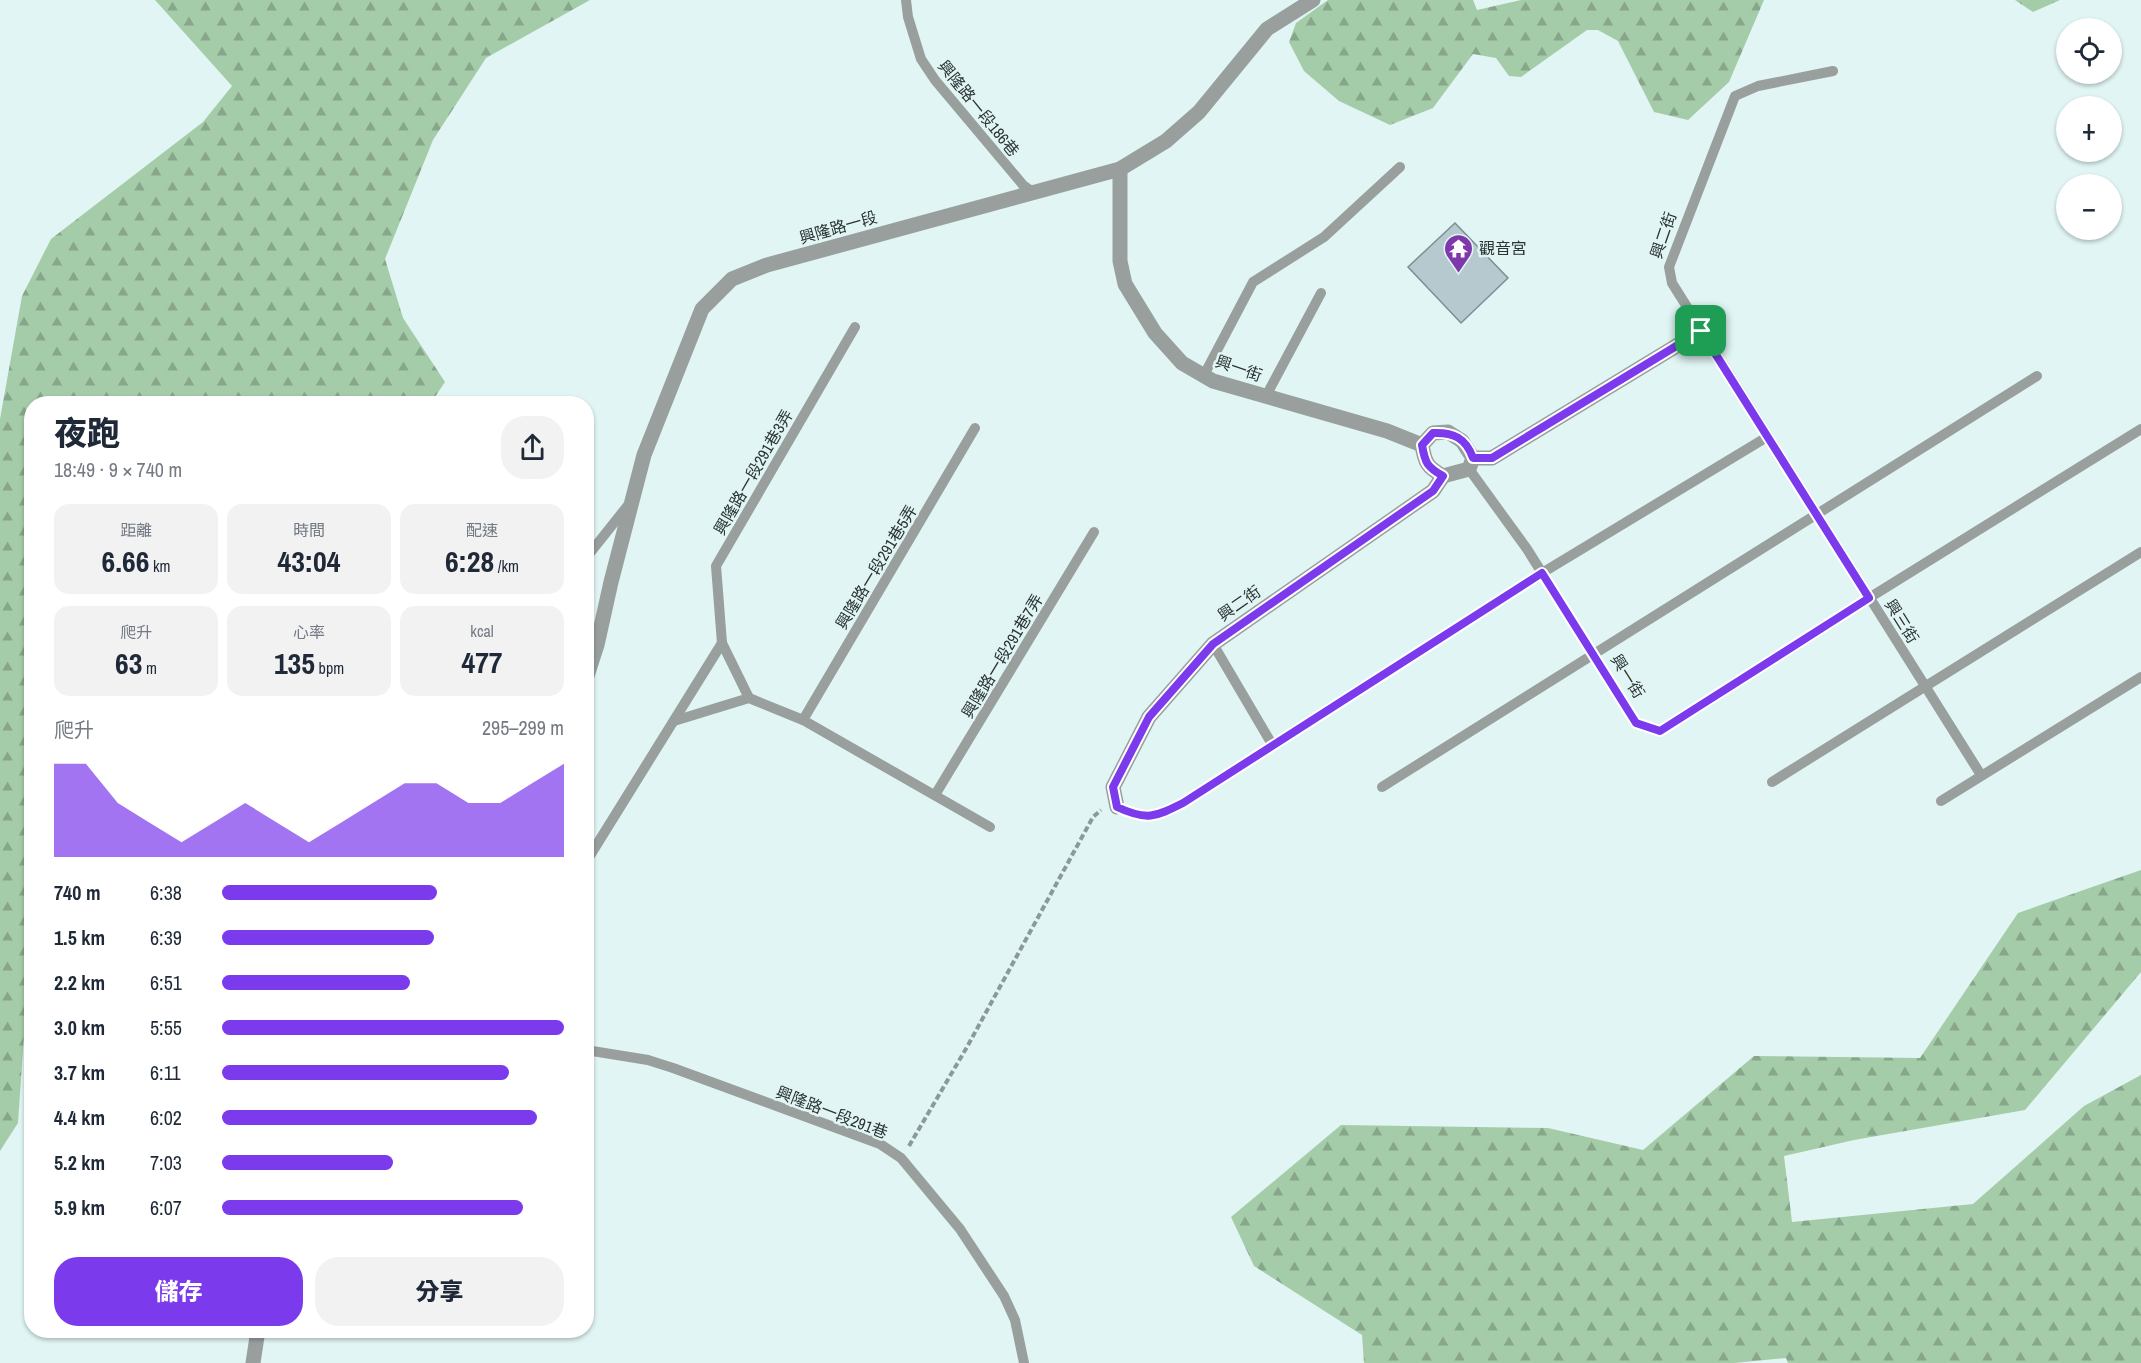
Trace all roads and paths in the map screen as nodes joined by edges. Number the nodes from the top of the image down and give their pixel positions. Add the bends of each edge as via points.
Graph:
1 (906, 0) edge
2 (1313, 0) edge
3 (1833, 71) dead end
4 (1400, 167) dead end
5 (1120, 169) junction
6 (1033, 192) junction
7 (1322, 293) dead end
8 (855, 327) dead end
9 (1701, 331) junction
10 (1204, 375) junction
11 (2037, 376) dead end
12 (1266, 396) junction
13 (975, 428) dead end
14 (2141, 429) edge
15 (1767, 437) junction
16 (1422, 445) junction
17 (1471, 464) junction
18 (1443, 476) junction
19 (632, 499) junction
20 (1816, 514) junction
21 (1094, 532) dead end
22 (594, 548) edge
23 (2141, 552) edge
24 (1542, 573) junction
25 (1869, 598) junction
26 (722, 643) junction
27 (1213, 644) junction
28 (594, 654) edge
29 (1593, 654) junction
30 (2141, 677) edge
31 (1925, 686) junction
32 (749, 698) junction
33 (803, 720) junction
34 (674, 721) junction
35 (1273, 746) junction
36 (1981, 775) junction
37 (1772, 782) dead end
38 (1382, 787) dead end
39 (935, 795) junction
40 (1941, 801) dead end
41 (1116, 802) junction
42 (990, 827) dead end
43 (594, 849) edge
44 (594, 1051) edge
45 (902, 1158) junction
46 (257, 1338) edge
47 (253, 1363) edge
48 (1024, 1363) edge

1 - 6 lane, 興隆路一段186巷 via 921,59 1023,185
2 - 5 street, 興隆路一段 via 1267,29 1199,112 1166,141
3 - 9 lane, 興二街 via 1758,86 1735,96 1669,267 1672,284
4 - 10 lane via 1324,237 1253,282
5 - 6 street, 興隆路一段
5 - 10 street, 興一街 via 1120,261 1125,284 1155,333 1182,363
6 - 19 street, 興隆路一段 via 732,279 702,309 644,455
7 - 12 lane
8 - 26 lane, 興隆路一段291巷3弄 via 716,566
9 - 15 lane, 興三街
9 - 17 street via 1492,458
10 - 12 street, 興一街
11 - 20 lane
12 - 16 street, 興一街
13 - 33 lane, 興隆路一段291巷5弄
14 - 25 lane
15 - 20 lane, 興三街
15 - 24 lane
16 - 17 street via 1433,433 1448,432 1462,441
16 - 18 street via 1431,469
17 - 18 street
17 - 24 lane, 興一街
18 - 27 street, 興二街 via 1433,491
19 - 22 lane
19 - 28 street, 興隆路一段
20 - 25 lane, 興三街
20 - 29 lane
21 - 39 lane, 興隆路一段291巷7弄
23 - 31 lane
24 - 29 lane, 興一街
24 - 35 lane
25 - 29 lane, 興一街 via 1660,731 1636,723
25 - 31 lane, 興三街
26 - 32 lane
26 - 34 lane
27 - 35 lane
27 - 41 street, 興二街 via 1149,717 1113,787
29 - 38 lane
30 - 36 lane
31 - 36 lane, 興三街
31 - 37 lane
32 - 33 lane
32 - 34 lane
33 - 39 lane
34 - 43 lane
35 - 41 lane via 1159,815 1135,815
36 - 40 lane
39 - 42 lane
41 - 45 path via 1093,817
44 - 45 lane, 興隆路一段291巷 via 665,1065 880,1144
45 - 48 lane, 興隆路一段291巷 via 960,1229 1004,1296 1015,1320
46 - 47 street

